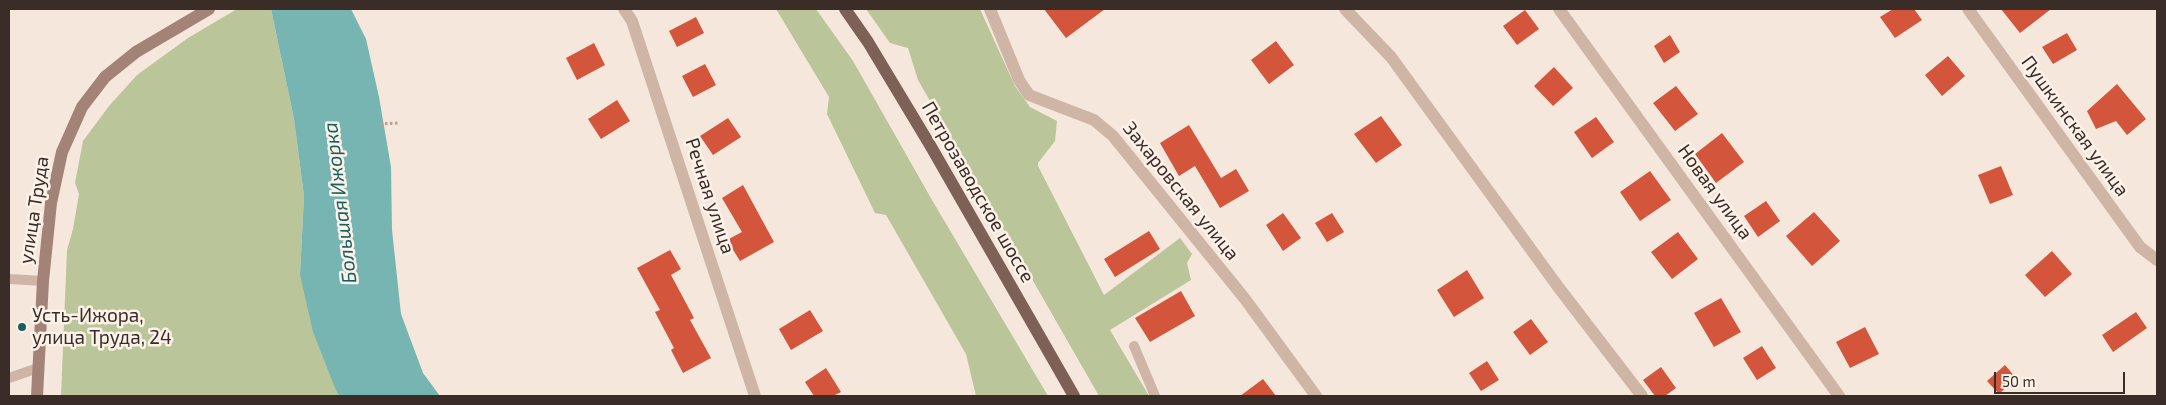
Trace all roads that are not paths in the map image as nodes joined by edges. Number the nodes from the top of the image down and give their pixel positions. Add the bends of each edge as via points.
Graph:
1 (209, 9) edge
2 (624, 9) edge
3 (845, 9) edge
4 (990, 9) edge
5 (1345, 9) edge
6 (1560, 9) edge
7 (1968, 9) edge
8 (2157, 260) edge
9 (9, 279) edge
10 (43, 281) junction
11 (1134, 346) dead end
12 (38, 368) junction
13 (9, 378) edge
14 (37, 396) edge
15 (755, 396) edge
16 (1074, 396) edge
17 (1155, 396) edge
18 (1316, 396) edge
19 (1642, 396) edge
20 (1839, 396) edge

1 - 10 main road, улица Труда via 136,52 105,76 82,107 62,152 51,203
2 - 15 street, Речная улица via 632,21
3 - 16 main road, Петрозаводское шоссе via 930,145
4 - 18 street, Захаровская улица via 1019,80 1030,95 1094,120 1113,136 1245,299
5 - 19 street via 1391,57
6 - 20 street, Новая улица
7 - 8 street, Пушкинская улица via 2140,248
9 - 10 lane
10 - 12 main road, улица Труда
11 - 17 lane
12 - 13 lane
12 - 14 main road, улица Труда

